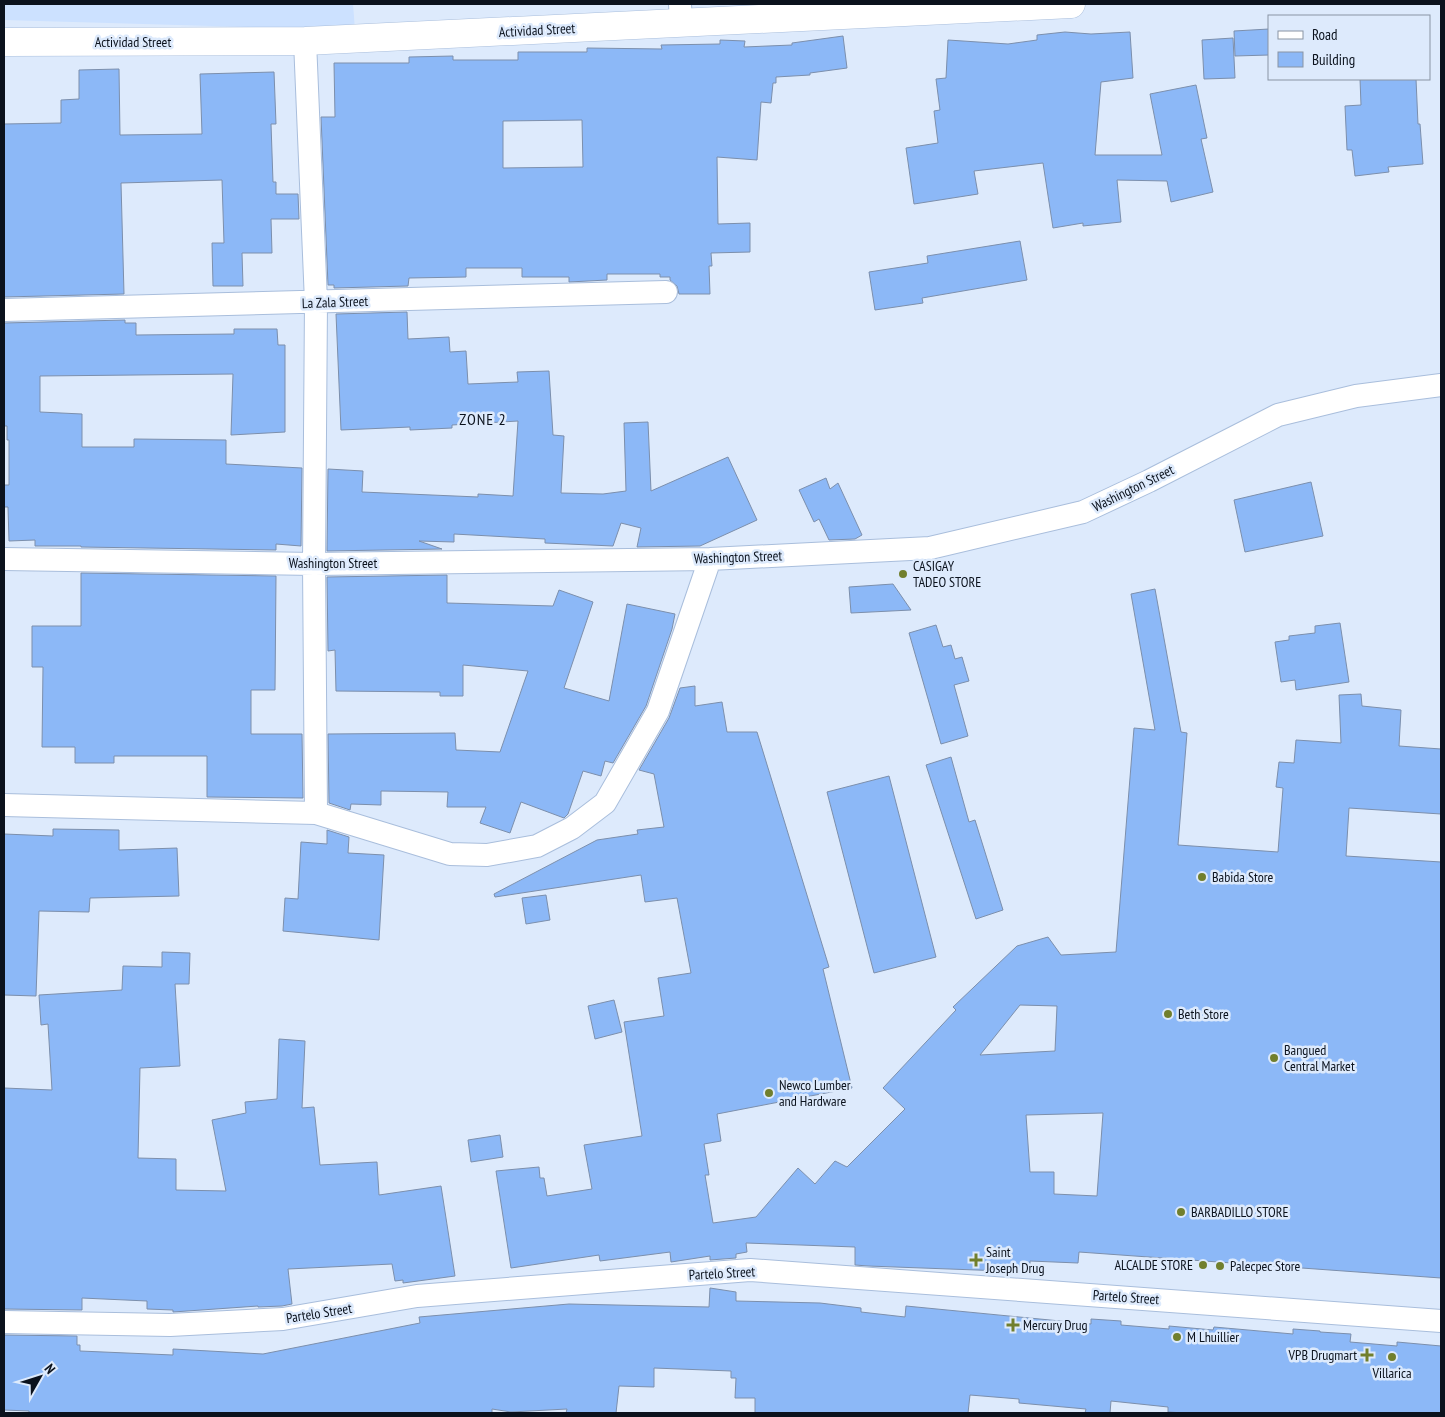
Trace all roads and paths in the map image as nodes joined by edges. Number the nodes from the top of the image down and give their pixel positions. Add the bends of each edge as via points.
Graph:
1 (1071, 4) edge
2 (680, 13) edge
3 (305, 41) junction
4 (4, 42) edge
5 (666, 292) dead end
6 (316, 302) junction
7 (4, 310) edge
8 (1441, 385) edge
9 (4, 559) edge
10 (710, 559) junction
11 (314, 564) junction
12 (4, 805) edge
13 (316, 813) junction
14 (1441, 1321) edge
15 (4, 1322) edge

1 - 2 street, Actividad Street
2 - 3 street, Actividad Street
3 - 4 street, Actividad Street
3 - 6 street
5 - 6 street, La Zala Street
6 - 7 street, La Zala Street
6 - 11 street
8 - 10 street, Washington Street via 1356,396 1278,415 1084,512 930,548
9 - 11 street, Washington Street
10 - 11 street, Washington Street
10 - 13 street via 658,711 604,803 572,828 537,846 487,855 450,854
11 - 13 street
12 - 13 street
14 - 15 street, Partelo Street via 750,1270 417,1296 283,1319 170,1325

